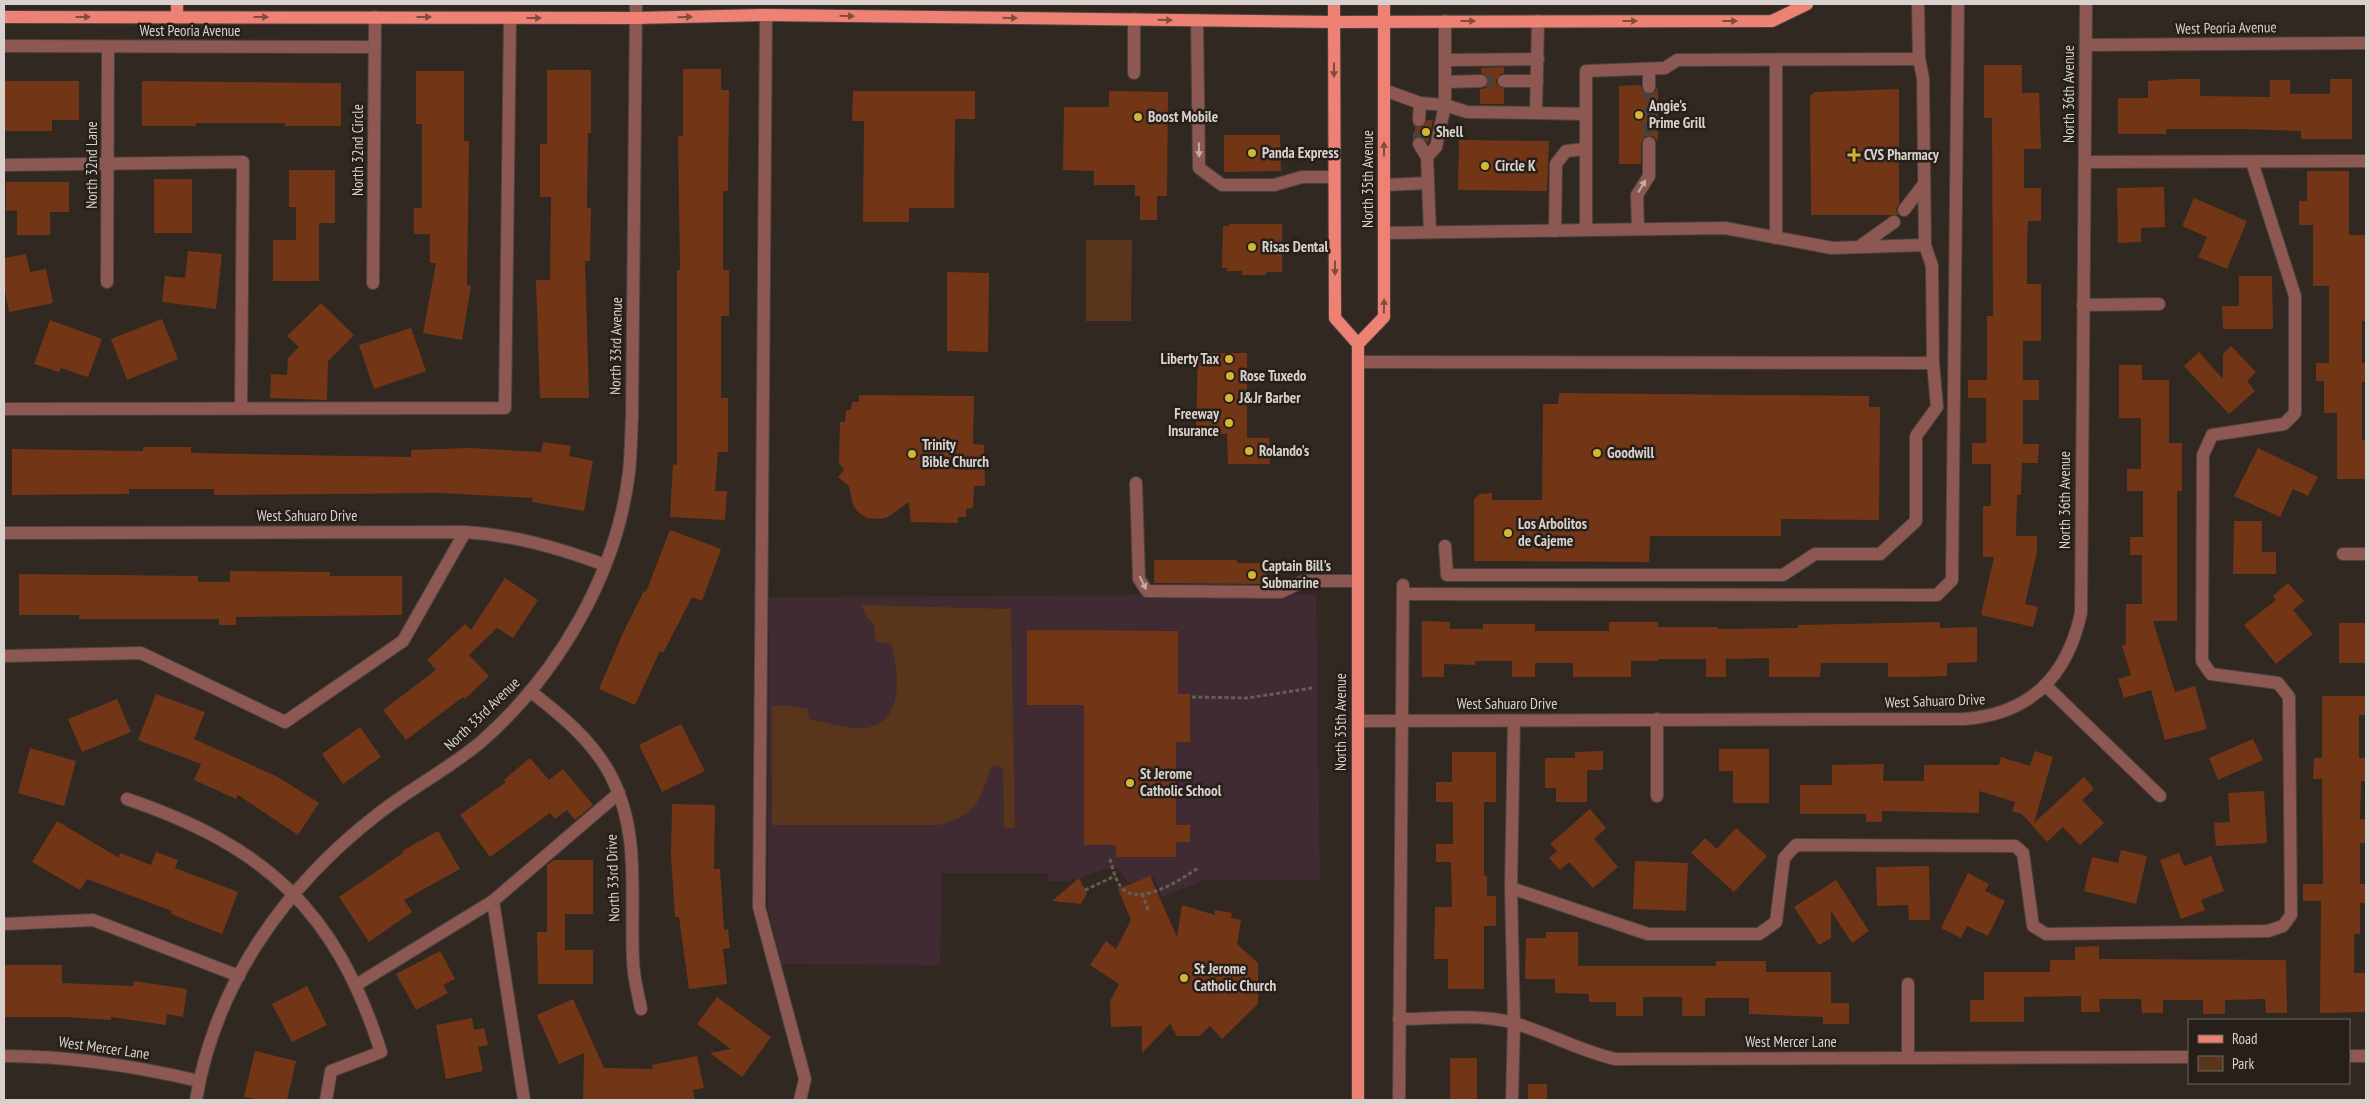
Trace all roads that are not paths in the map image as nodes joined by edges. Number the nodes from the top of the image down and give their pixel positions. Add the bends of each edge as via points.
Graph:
1 (636, 4) edge
2 (1334, 4) edge
3 (1384, 4) edge
4 (1807, 4) edge
5 (1918, 4) edge
6 (1958, 4) edge
7 (2086, 4) edge
8 (177, 10) edge
9 (766, 15) junction
10 (4, 17) edge
11 (375, 17) junction
12 (510, 18) junction
13 (636, 18) junction
14 (1134, 19) junction
15 (1197, 20) junction
16 (1446, 21) junction
17 (1538, 21) junction
18 (1334, 22) junction
19 (1384, 22) junction
20 (2366, 43) edge
21 (2086, 45) junction
22 (4, 46) edge
23 (108, 47) junction
24 (375, 47) junction
25 (1919, 58) junction
26 (1538, 59) junction
27 (1445, 60) junction
28 (1776, 60) junction
29 (1649, 70) junction
30 (1134, 73) dead end
31 (1537, 81) junction
32 (1445, 82) junction
33 (1481, 82) tunnel mouth
34 (1504, 82) tunnel mouth
35 (1649, 87) tunnel mouth
36 (1384, 90) junction
37 (1420, 103) junction
38 (1445, 105) junction
39 (1536, 113) junction
40 (1586, 114) junction
41 (1419, 120) tunnel mouth
42 (1649, 143) tunnel mouth
43 (1419, 144) tunnel mouth
44 (1586, 149) junction
45 (1426, 157) junction
46 (2366, 161) edge
47 (2085, 162) junction
48 (2252, 162) junction
49 (109, 165) junction
50 (4, 166) edge
51 (1334, 177) junction
52 (1428, 183) junction
53 (1924, 184) junction
54 (1385, 185) junction
55 (1904, 210) dead end
56 (1894, 222) dead end
57 (1638, 229) junction
58 (1555, 230) junction
59 (1586, 230) junction
60 (1385, 232) junction
61 (1430, 232) junction
62 (1776, 238) junction
63 (1925, 245) junction
64 (1859, 247) junction
65 (107, 282) dead end
66 (373, 283) dead end
67 (2159, 304) dead end
68 (2082, 305) junction
69 (1358, 344) junction
70 (1358, 362) junction
71 (1932, 363) junction
72 (241, 408) junction
73 (4, 409) edge
74 (1136, 483) dead end
75 (465, 532) junction
76 (4, 533) edge
77 (1446, 546) dead end
78 (2342, 554) dead end
79 (2366, 554) edge
80 (605, 565) junction
81 (1358, 582) junction
82 (4, 656) edge
83 (2045, 685) junction
84 (530, 691) junction
85 (1657, 719) junction
86 (1402, 720) junction
87 (1358, 721) junction
88 (1514, 721) junction
89 (619, 794) junction
90 (1657, 796) dead end
91 (2160, 796) dead end
92 (127, 799) dead end
93 (1511, 888) junction
94 (293, 893) junction
95 (493, 901) junction
96 (4, 924) edge
97 (239, 976) junction
98 (1908, 984) dead end
99 (356, 986) junction
100 (641, 1009) dead end
101 (1399, 1019) junction
102 (1514, 1024) junction
103 (4, 1056) edge
104 (2350, 1056) edge
105 (2366, 1056) edge
106 (1908, 1057) junction
107 (2188, 1057) edge
108 (199, 1081) junction
109 (196, 1100) edge
110 (326, 1100) edge
111 (524, 1100) edge
112 (800, 1100) edge
113 (1358, 1100) edge
114 (1398, 1100) edge
115 (1512, 1100) edge

1 - 13 street, North 33rd Avenue
2 - 18 main road
3 - 19 main road, North 35th Avenue
17 -> 4 main road, West Peoria Avenue via 1772,21
5 - 25 street
6 - 86 street via 1952,580 1938,595 1403,590
7 - 21 street, North 36th Avenue
10 -> 8 main road, West Peoria Avenue
8 -> 11 main road, West Peoria Avenue
13 -> 9 main road, West Peoria Avenue
9 -> 14 main road, West Peoria Avenue
9 - 112 street via 759,907 805,1078
11 -> 12 main road, West Peoria Avenue
11 - 24 street, North 32nd Circle
12 -> 13 main road, West Peoria Avenue
12 - 72 street via 505,408
13 - 80 street, North 33rd Avenue via 632,417 628,473
14 -> 15 main road, West Peoria Avenue
14 - 30 street
15 - 18 main road, West Peoria Avenue
15 -> 51 street via 1199,168 1222,185 1274,185 1302,177
16 -> 17 main road, West Peoria Avenue
16 - 19 main road, West Peoria Avenue
16 - 27 street
17 - 26 street
18 - 19 main road, West Peoria Avenue
18 -> 51 main road
19 - 36 main road, North 35th Avenue
20 - 21 street, West Peoria Avenue
21 - 47 street, North 36th Avenue
22 - 23 street, West Peoria Avenue
23 - 24 street, West Peoria Avenue
23 - 49 street, North 32nd Lane
24 - 66 street, North 32nd Circle
25 - 28 street
25 - 53 street via 1923,78
26 - 27 street
26 - 31 street
27 - 32 street
28 - 29 street via 1677,60 1665,68
28 - 62 street
29 - 35 street
29 - 40 street via 1586,71
31 - 34 street
31 - 39 street
32 - 33 street
32 - 38 street
36 - 37 street
54 -> 36 main road, North 35th Avenue
37 - 38 street
37 - 41 street
38 - 39 street via 1467,112
38 - 45 street via 1436,147
39 - 40 street
40 - 44 street
57 -> 42 street via 1638,195 1649,176
43 - 45 street
44 - 58 street via 1566,151 1556,164
44 - 59 street
45 - 52 street
46 - 48 street
47 - 48 street
47 - 68 street, North 36th Avenue
48 - 93 street via 2294,296 2295,413 2284,424 2212,435 2203,455 2202,661 2211,674 2278,683 2289,698 2291,915 2283,926 2268,931 2046,934 2033,926 2023,853 2015,846 1796,845 1784,858 1776,922 1760,934 1648,934
49 - 50 street
49 - 65 street, North 32nd Lane
49 - 72 street via 243,162
51 -> 69 main road via 1335,318
52 - 54 street
52 - 61 street
53 - 55 street
53 - 63 street
54 - 60 main road, North 35th Avenue
56 - 64 street
57 - 59 street
57 - 62 street via 1725,228
58 - 59 street
58 - 61 street
60 - 61 street
69 -> 60 main road, North 35th Avenue via 1384,317
62 - 64 street via 1832,248
63 - 64 street
63 - 71 street via 1932,266
67 - 68 street
68 - 83 street, North 36th Avenue via 2081,613 2076,636 2065,660
69 - 70 main road, North 35th Avenue
70 - 71 street
70 - 81 main road, North 35th Avenue
71 - 77 street via 1937,406 1916,436 1916,521 1880,554 1815,554 1783,575 1447,575
72 - 73 street
74 -> 81 street via 1139,579 1147,591 1282,592 1304,582
75 - 76 street, West Sahuaro Drive
75 - 80 street, West Sahuaro Drive via 531,541
75 - 82 street via 403,641 285,722 141,653
78 - 79 street
80 - 84 street, North 33rd Avenue via 581,617
81 - 87 main road, North 35th Avenue
83 - 85 street, West Sahuaro Drive via 2011,710 1989,718
83 - 91 street
84 - 89 street, North 33rd Drive via 577,730 598,754
84 - 94 street, North 33rd Avenue via 482,741 340,844
85 - 88 street, West Sahuaro Drive
85 - 90 street
86 - 87 street, West Sahuaro Drive
86 - 88 street, West Sahuaro Drive
86 - 101 street
87 - 113 main road, North 35th Avenue
88 - 93 street
89 - 95 street
89 - 100 street, North 33rd Drive via 630,842 633,963
92 - 94 street via 172,814 213,834 245,853
93 - 102 street
94 - 97 street, North 33rd Avenue via 275,915
94 - 99 street via 337,951
95 - 99 street
95 - 111 street
96 - 97 street via 93,920
97 - 108 street, North 33rd Avenue via 214,1032
98 - 106 street
99 - 110 street via 381,1052 331,1071
101 - 102 street, West Mercer Lane via 1490,1019
101 - 114 street
102 - 106 street, West Mercer Lane via 1615,1059
102 - 115 street
103 - 108 street, West Mercer Lane via 112,1063
104 - 105 street
106 - 107 street, West Mercer Lane
108 - 109 street, North 33rd Avenue

